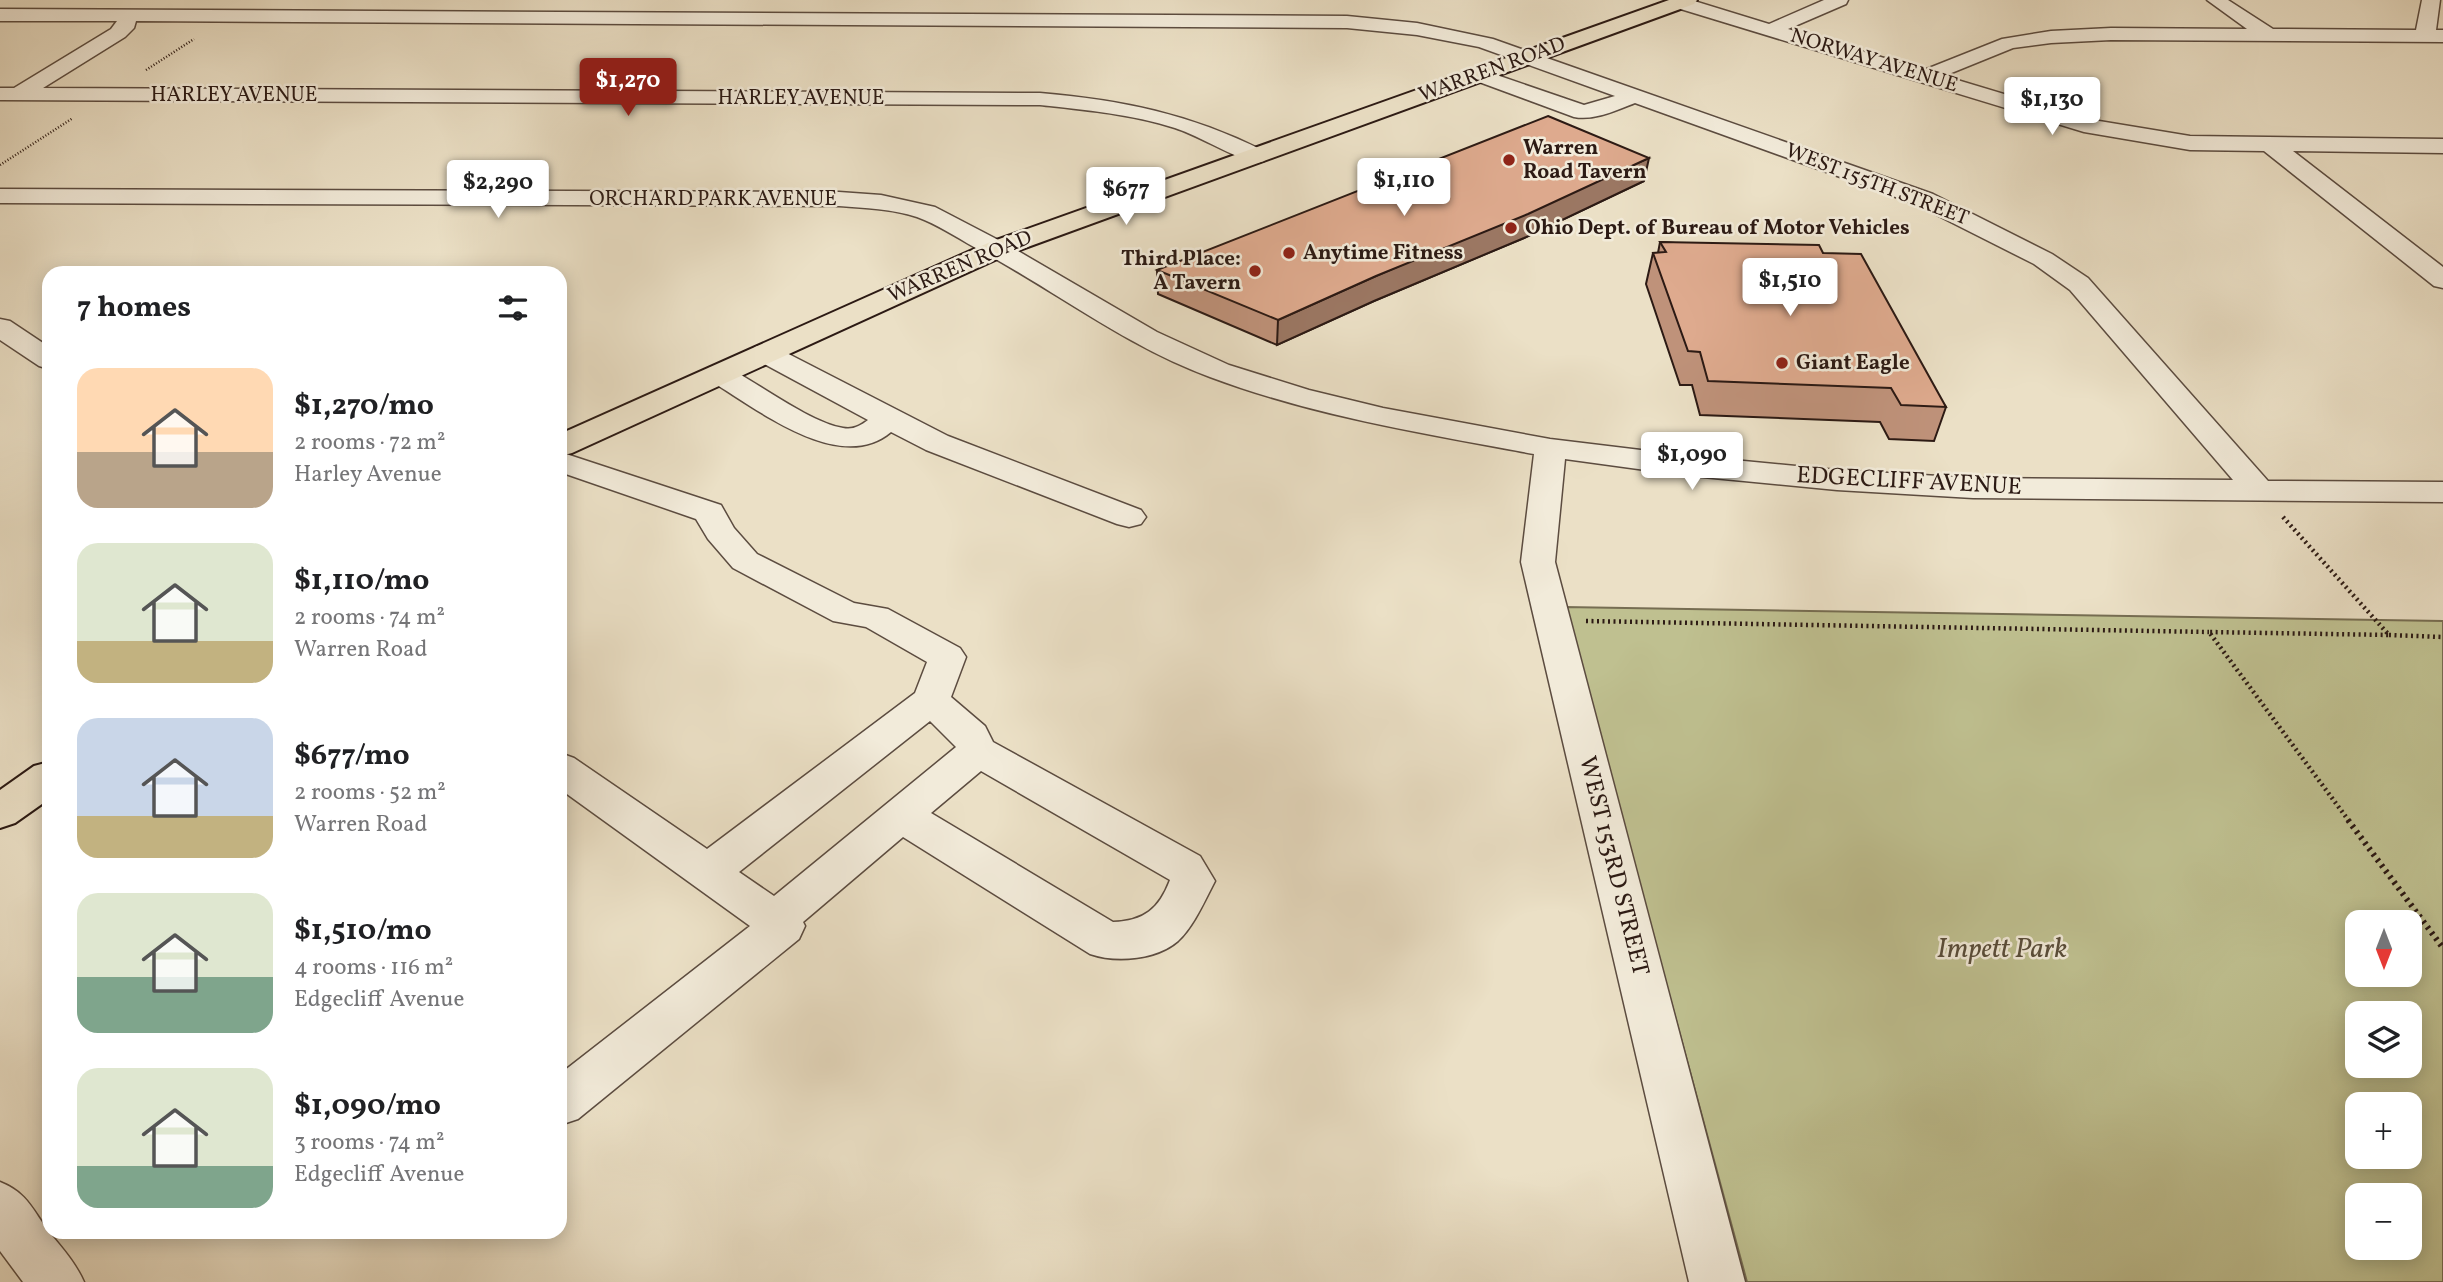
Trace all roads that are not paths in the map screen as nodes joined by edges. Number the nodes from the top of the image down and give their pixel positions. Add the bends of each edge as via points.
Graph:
1 (769, 0) edge
2 (982, 0) edge
3 (1839, 0) edge
4 (2216, 0) edge
5 (2431, 0) edge
6 (1684, 1) edge
7 (0, 15) edge
8 (128, 15) junction
9 (756, 18) junction
10 (973, 20) junction
11 (1771, 30) junction
12 (2267, 34) junction
13 (2434, 36) edge
14 (1525, 57) junction
15 (1478, 75) junction
16 (1924, 76) junction
17 (9, 94) edge
18 (1635, 96) junction
19 (2270, 144) junction
20 (2443, 146) edge
21 (1255, 156) junction
22 (0, 196) edge
23 (997, 249) junction
24 (2443, 280) edge
25 (0, 327) edge
26 (765, 353) junction
27 (42, 355) edge
28 (719, 374) junction
29 (887, 418) junction
30 (567, 443) edge
31 (1550, 448) junction
32 (567, 463) edge
33 (2259, 490) junction
34 (2443, 492) edge
35 (1129, 517) dead end
36 (931, 699) junction
37 (978, 751) junction
38 (567, 773) edge
39 (42, 782) edge
40 (0, 812) edge
41 (901, 815) junction
42 (709, 871) junction
43 (775, 920) junction
44 (567, 1097) edge
45 (0, 1207) edge
46 (56, 1282) edge
47 (1717, 1282) edge

1 - 9 street
2 - 10 street
3 - 11 street
4 - 12 street
5 - 13 street
6 - 11 street, NORWAY AVENUE
6 - 14 main road, WARREN ROAD
7 - 8 street, WEST 155TH STREET
8 - 9 street, WEST 155TH STREET
8 - 17 street via 118,33
9 - 10 street, WEST 155TH STREET
10 - 14 street, WEST 155TH STREET via 1347,22 1399,17
11 - 16 street, NORWAY AVENUE
12 - 13 street
12 - 16 street via 2051,37 2009,43
14 - 15 main road, WARREN ROAD
14 - 18 street, WEST 155TH STREET
15 - 18 street via 1582,112
15 - 21 main road, WARREN ROAD
16 - 19 street, NORWAY AVENUE via 2084,125 2190,143
17 - 21 street, HARLEY AVENUE via 1040,99 1116,106 1157,116 1203,130
18 - 33 street, WEST 155TH STREET via 1924,199 2043,259 2079,284
19 - 20 street, NORWAY AVENUE
19 - 24 street
21 - 23 main road, WARREN ROAD
22 - 23 street, ORCHARD PARK AVENUE via 839,199 926,212
23 - 26 main road, WARREN ROAD
23 - 31 street, EDGECLIFF AVENUE via 1147,338 1219,370 1383,417
25 - 27 street
26 - 28 main road, WARREN ROAD
26 - 29 street
28 - 29 street via 827,434 858,437 880,429
28 - 30 main road, WARREN ROAD
29 - 35 street via 937,443
31 - 33 street, EDGECLIFF AVENUE via 1850,481 1973,488
31 - 47 street, WEST 153RD STREET via 1538,562
32 - 36 street via 709,512 745,561 846,612 875,617 947,657
33 - 34 street, EDGECLIFF AVENUE
36 - 37 street via 971,736
36 - 42 street
37 - 41 street
37 - 41 street via 1185,869 1193,881 1162,931 1135,941 1106,941
38 - 42 street
39 - 40 main road
41 - 43 street
42 - 43 street
43 - 44 street via 783,926
45 - 46 street

